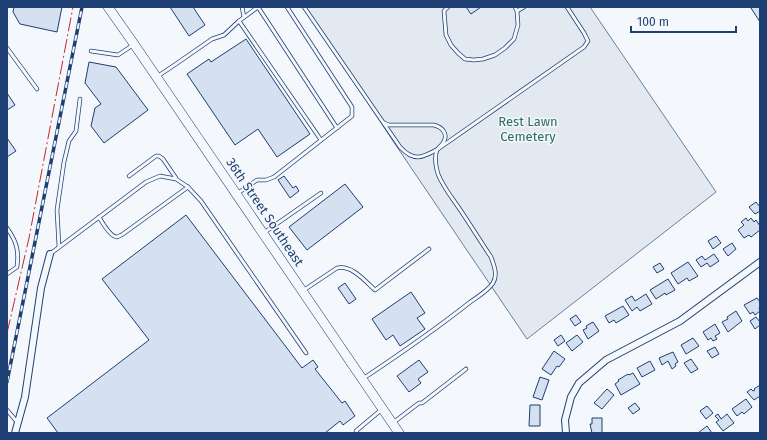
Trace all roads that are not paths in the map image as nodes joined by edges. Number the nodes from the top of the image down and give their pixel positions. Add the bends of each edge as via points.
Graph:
1 (108, 7) edge
2 (242, 7) edge
3 (258, 7) edge
4 (287, 7) edge
5 (304, 7) edge
6 (442, 7) edge
7 (448, 7) edge
8 (514, 7) edge
9 (524, 7) edge
10 (567, 7) edge
11 (444, 11) junction
12 (517, 11) junction
13 (244, 17) junction
14 (239, 21) junction
15 (134, 44) junction
16 (7, 48) edge
17 (91, 51) dead end
18 (156, 76) junction
19 (37, 89) dead end
20 (80, 99) dead end
21 (383, 122) junction
22 (337, 128) junction
23 (321, 140) junction
24 (438, 149) junction
25 (129, 176) dead end
26 (176, 179) junction
27 (188, 186) junction
28 (321, 193) dead end
29 (237, 194) junction
30 (99, 217) junction
31 (7, 228) edge
32 (263, 233) junction
33 (59, 248) junction
34 (429, 249) dead end
35 (50, 254) joint
36 (760, 262) edge
37 (7, 274) edge
38 (302, 291) junction
39 (306, 353) dead end
40 (466, 369) dead end
41 (362, 380) junction
42 (383, 409) junction
43 (7, 410) edge
44 (18, 423) junction
45 (392, 423) junction
46 (356, 432) edge
47 (15, 433) edge
48 (399, 433) edge
49 (566, 433) edge

1 - 15 street, 36th Street Southeast
2 - 13 lane
3 - 13 lane
3 - 22 lane
4 - 22 lane via 352,107 352,116
5 - 21 lane
6 - 11 lane
7 - 11 lane
8 - 12 lane
9 - 12 lane
10 - 24 lane via 588,41 584,47
11 - 12 lane via 446,35 451,45 465,59 474,60 495,55 514,39 518,25
13 - 14 lane
14 - 18 lane via 224,35 212,39
14 - 23 lane
15 - 17 lane via 118,55
15 - 18 street, 36th Street Southeast
16 - 19 lane
18 - 29 street, 36th Street Southeast
20 - 33 lane via 76,131 69,141 64,162 57,210
21 - 24 lane via 400,147 412,156 425,156
21 - 24 lane via 395,126 439,126 445,137
22 - 23 lane
23 - 29 lane via 274,177 257,180
24 - 41 lane via 438,175 491,257 495,266 494,282 457,313
25 - 26 lane via 159,156
26 - 27 lane
26 - 30 lane via 160,176 146,182
27 - 30 lane via 118,236 111,234
27 - 39 lane
28 - 32 lane
29 - 32 street, 36th Street Southeast
30 - 33 lane
31 - 37 lane via 14,238 18,256 17,267
32 - 38 street, 36th Street Southeast
33 - 35 lane
34 - 38 lane via 375,290 357,273 342,267
35 - 44 street via 41,288 25,396
36 - 49 street via 680,321 606,360 579,383 565,420
38 - 41 street, 36th Street Southeast
40 - 45 lane
41 - 42 street, 36th Street Southeast
42 - 45 street, 36th Street Southeast
42 - 46 lane
43 - 44 lane
44 - 47 street
45 - 48 street, 36th Street Southeast

